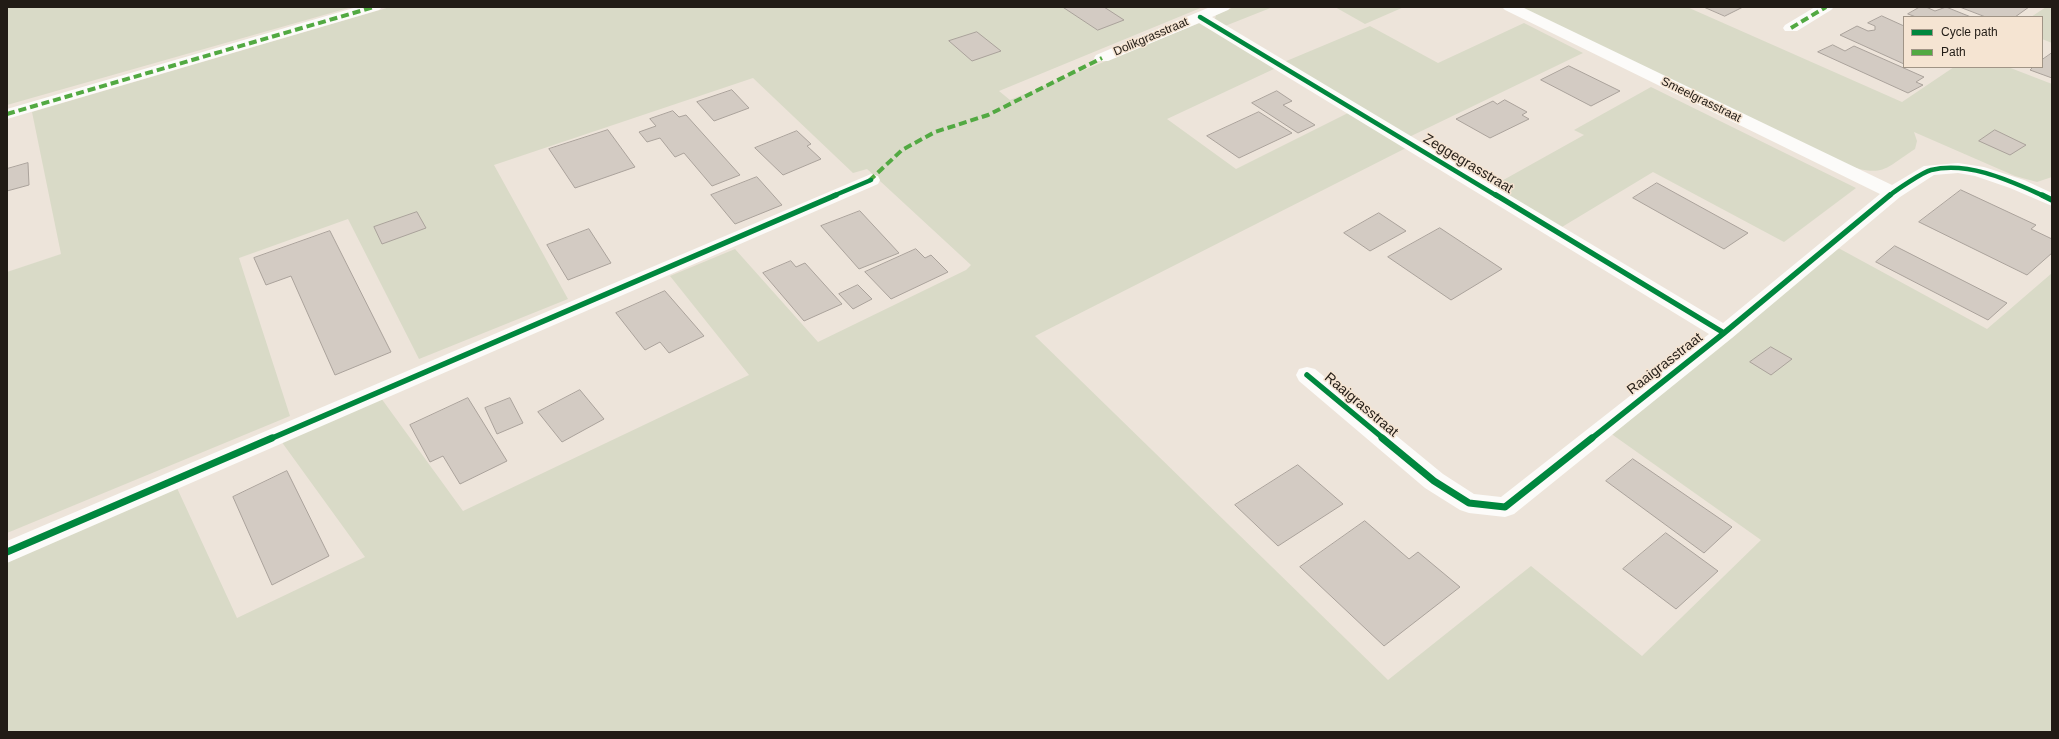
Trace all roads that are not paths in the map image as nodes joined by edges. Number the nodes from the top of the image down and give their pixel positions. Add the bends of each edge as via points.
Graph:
1 (374, 7) edge
2 (1223, 7) edge
3 (1510, 7) edge
4 (1826, 7) edge
5 (1200, 17) junction
6 (1791, 28) dead end
7 (1102, 58) dead end
8 (7, 114) edge
9 (871, 180) dead end
10 (1893, 193) junction
11 (2050, 197) edge
12 (1724, 333) junction
13 (1307, 375) dead end
14 (7, 552) edge

1 - 8 street
2 - 5 street, Dolikgrasstraat
3 - 10 street, Smeelgrasstraat
4 - 6 street
5 - 7 street, Dolikgrasstraat
5 - 12 street, Zeggegrasstraat
9 - 14 street
10 - 11 street, Raaigrasstraat via 1930,170 1958,168 1995,175
10 - 12 street, Raaigrasstraat
12 - 13 street, Raaigrasstraat via 1505,507 1469,503 1434,481

